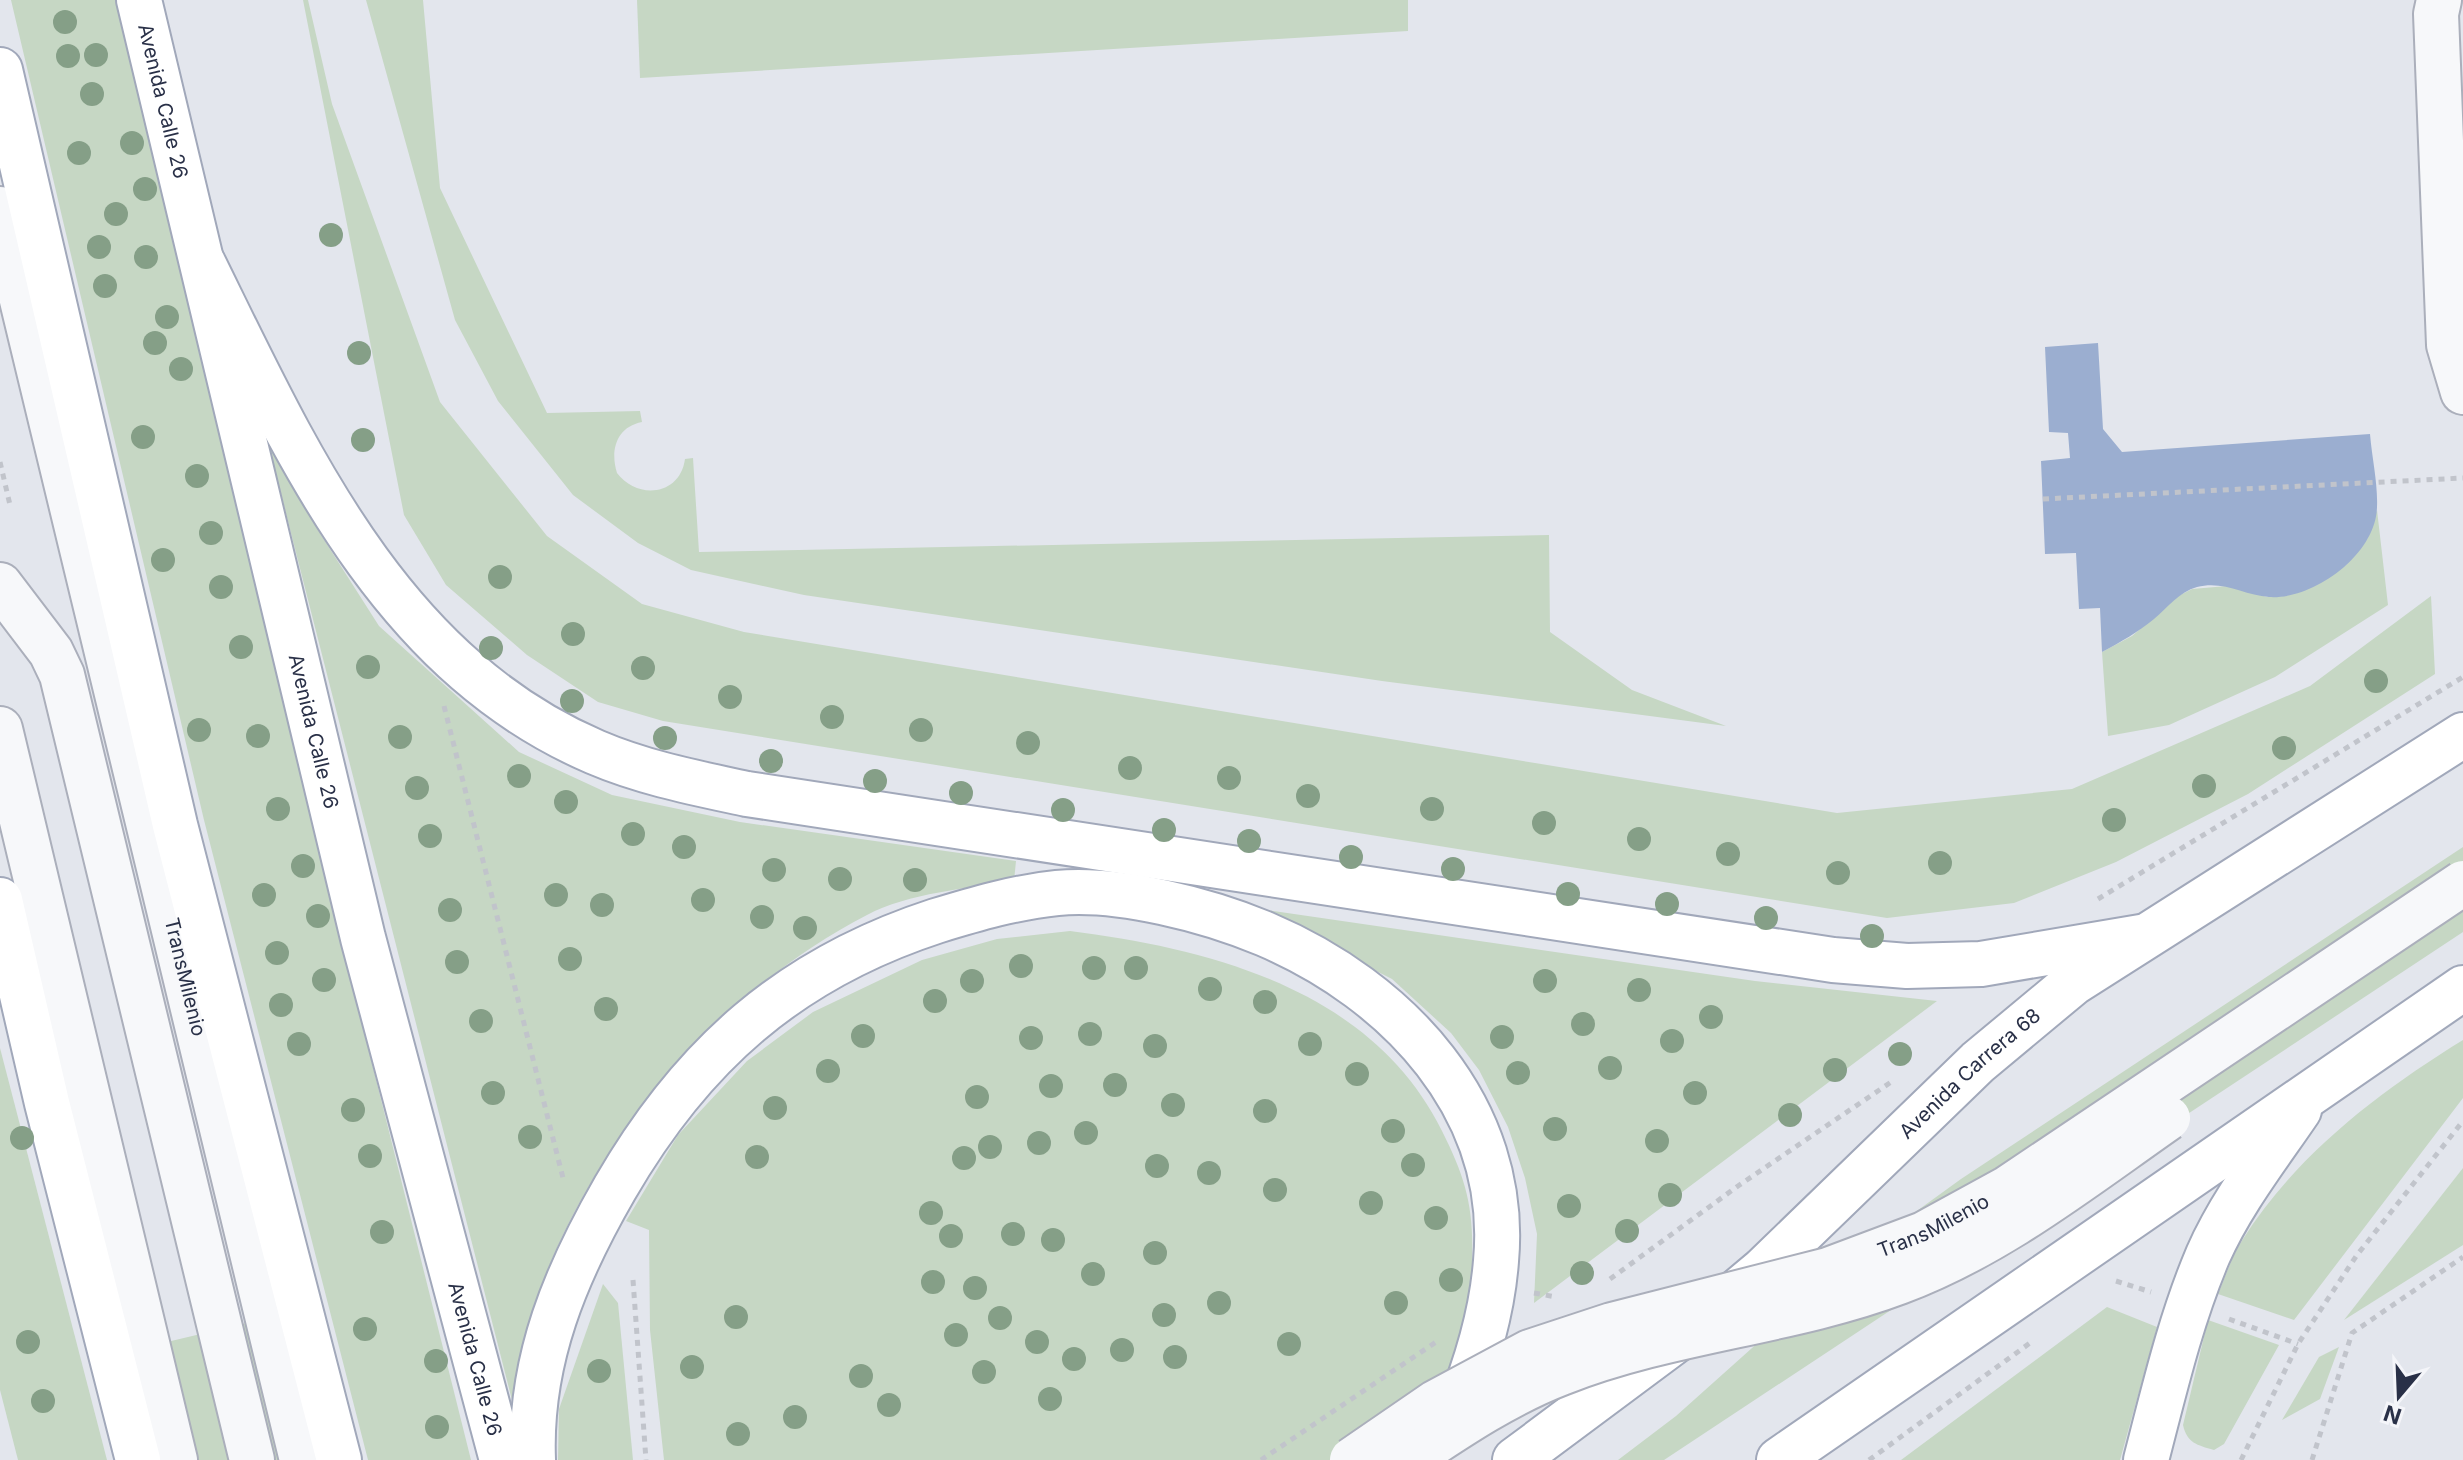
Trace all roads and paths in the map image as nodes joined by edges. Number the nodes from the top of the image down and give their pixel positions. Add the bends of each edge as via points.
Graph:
1 (139, 0) edge
2 (2439, 0) edge
3 (0, 70) edge
4 (0, 209) edge
5 (203, 263) junction
6 (2463, 392) edge
7 (0, 462) edge
8 (2463, 478) edge
9 (70, 492) junction
10 (2043, 499) dead end
11 (10, 505) dead end
12 (0, 585) edge
13 (2463, 677) edge
14 (442, 698) dead end
15 (0, 729) edge
16 (2463, 735) edge
17 (112, 832) junction
18 (2463, 883) edge
19 (0, 900) edge
20 (2087, 905) dead end
21 (2463, 915) edge
22 (2141, 937) junction
23 (2463, 988) edge
24 (1896, 1079) dead end
25 (2313, 1090) junction
26 (2463, 1121) edge
27 (564, 1182) dead end
28 (2463, 1257) edge
29 (633, 1280) dead end
30 (2117, 1280) dead end
31 (1603, 1284) dead end
32 (2105, 1289) dead end
33 (2043, 1334) dead end
34 (1437, 1341) dead end
35 (138, 1460) edge
36 (175, 1460) edge
37 (252, 1460) edge
38 (277, 1460) edge
39 (302, 1460) edge
40 (339, 1460) edge
41 (502, 1460) edge
42 (533, 1460) edge
43 (646, 1460) edge
44 (1261, 1460) edge
45 (1352, 1460) edge
46 (1408, 1460) edge
47 (1436, 1460) edge
48 (1515, 1460) edge
49 (1779, 1460) edge
50 (1869, 1460) edge
51 (2146, 1460) edge
52 (2241, 1460) edge
53 (2312, 1460) edge

1 - 5 main road, Avenida Calle 26
2 - 6 lane via 2449,345
3 - 40 main road via 175,825
4 - 9 lane, TransMilenio
5 - 22 main road via 299,458 374,573 466,670 530,718 596,752 676,779 747,794 1833,960 1981,964
5 - 41 main road, Avenida Calle 26 via 363,938
7 - 11 path
8 - 10 path
9 - 17 lane, TransMilenio via 85,651
9 - 39 lane, TransMilenio
12 - 17 lane, TransMilenio via 58,664
13 - 20 path
14 - 27 path
15 - 36 lane
16 - 22 main road, Avenida Carrera 68
17 - 37 lane, TransMilenio
17 - 38 lane, TransMilenio
18 - 45 lane, TransMilenio, bridge via 2008,1188 1924,1234 1828,1270 1612,1325 1530,1352 1435,1403
19 - 35 main road
21 - 46 lane, TransMilenio, bridge via 2038,1208 1929,1270 1872,1291 1559,1373 1481,1413
22 - 48 main road, Avenida Carrera 68 via 2073,983 1978,1062 1752,1280
23 - 25 main road
24 - 31 path
25 - 49 main road
25 - 51 main road via 2234,1206 2209,1254 2181,1329
26 - 52 path via 2357,1255 2298,1344
28 - 53 path via 2352,1333
29 - 43 path
30 - 32 path
33 - 50 path
34 - 44 path
42 - 47 main road via 538,1375 574,1263 639,1146 692,1075 751,1019 822,968 904,932 983,906 1059,893 1143,899 1216,916 1313,954 1405,1024 1450,1077 1488,1168 1497,1256 1479,1352

